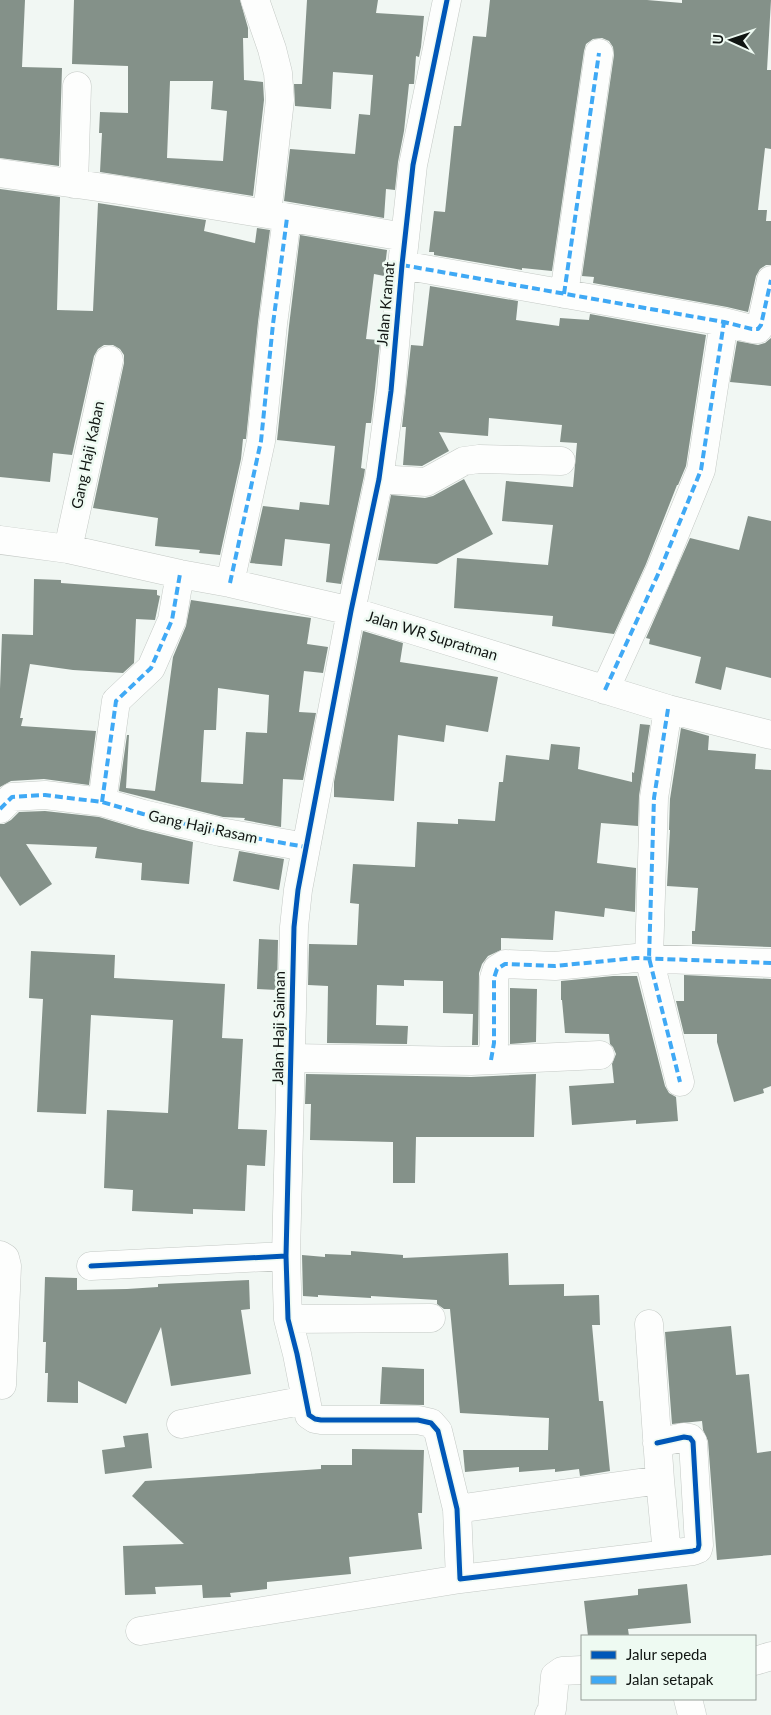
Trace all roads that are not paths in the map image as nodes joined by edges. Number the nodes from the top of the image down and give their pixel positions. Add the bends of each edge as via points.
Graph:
1 (255, 0) edge
2 (448, 0) edge
3 (599, 53) dead end
4 (77, 86) dead end
5 (0, 173) edge
6 (74, 184) junction
7 (277, 216) junction
8 (405, 237) junction
9 (402, 265) junction
10 (771, 280) edge
11 (564, 294) junction
12 (724, 322) junction
13 (109, 360) dead end
14 (561, 461) dead end
15 (379, 479) junction
16 (0, 540) edge
17 (68, 549) junction
18 (180, 574) junction
19 (230, 583) junction
20 (351, 611) junction
21 (605, 690) junction
22 (668, 709) junction
23 (771, 735) edge
24 (102, 802) junction
25 (0, 809) edge
26 (306, 847) junction
27 (649, 958) junction
28 (771, 963) edge
29 (600, 1055) dead end
30 (291, 1058) junction
31 (491, 1060) junction
32 (680, 1082) dead end
33 (0, 1255) edge
34 (286, 1256) junction
35 (91, 1266) dead end
36 (431, 1318) dead end
37 (288, 1320) junction
38 (649, 1324) dead end
39 (2, 1385) dead end
40 (306, 1400) junction
41 (181, 1424) dead end
42 (657, 1443) junction
43 (660, 1480) junction
44 (457, 1509) junction
45 (667, 1554) junction
46 (460, 1579) junction
47 (140, 1631) dead end
48 (771, 1656) edge
49 (756, 1660) edge
50 (581, 1670) edge
51 (688, 1700) edge
52 (549, 1715) edge
53 (692, 1715) edge

1 - 7 street via 278,73
2 - 8 street, Jalan Kramat via 413,165
3 - 11 street
4 - 6 street
5 - 6 street
6 - 7 street
7 - 8 street
7 - 19 street via 272,324 261,441
8 - 9 street, Jalan Kramat
9 - 11 street
9 - 15 street, Jalan Kramat via 391,391
10 - 12 street via 758,329
11 - 12 street
12 - 21 street via 701,470
13 - 17 street, Gang Haji Kaban
14 - 15 street via 480,459 464,461 426,482
15 - 20 street, Jalan Kramat
16 - 17 street, Jalan WR Supratman
17 - 18 street, Jalan WR Supratman
18 - 19 street, Jalan WR Supratman
18 - 24 street via 172,620 151,668 116,701
19 - 20 street, Jalan WR Supratman
20 - 21 street, Jalan WR Supratman
20 - 26 street, Jalan Haji Saiman
21 - 22 street, Jalan WR Supratman
22 - 23 street, Jalan WR Supratman
22 - 27 street via 654,798
24 - 25 street, Gang Haji Rasam via 45,794 12,797
24 - 26 street, Gang Haji Rasam via 220,832
26 - 30 street, Jalan Haji Saiman via 294,927
27 - 28 street
27 - 31 street via 555,966 505,964 494,978
27 - 32 street
29 - 31 street
30 - 31 street
30 - 34 street, Jalan Haji Saiman
33 - 39 street via 5,1258 7,1266
34 - 35 street
34 - 37 street, Jalan Haji Saiman
36 - 37 street
37 - 40 street, Jalan Haji Saiman
38 - 42 street
40 - 41 street
40 - 44 street via 309,1415 321,1420 418,1420 431,1423 438,1431
42 - 43 street
42 - 45 street via 684,1438 693,1442 699,1545 693,1551
43 - 44 street
43 - 45 street
44 - 46 street
45 - 46 street
46 - 47 street
48 - 49 street
50 - 52 street via 555,1676
51 - 53 street

